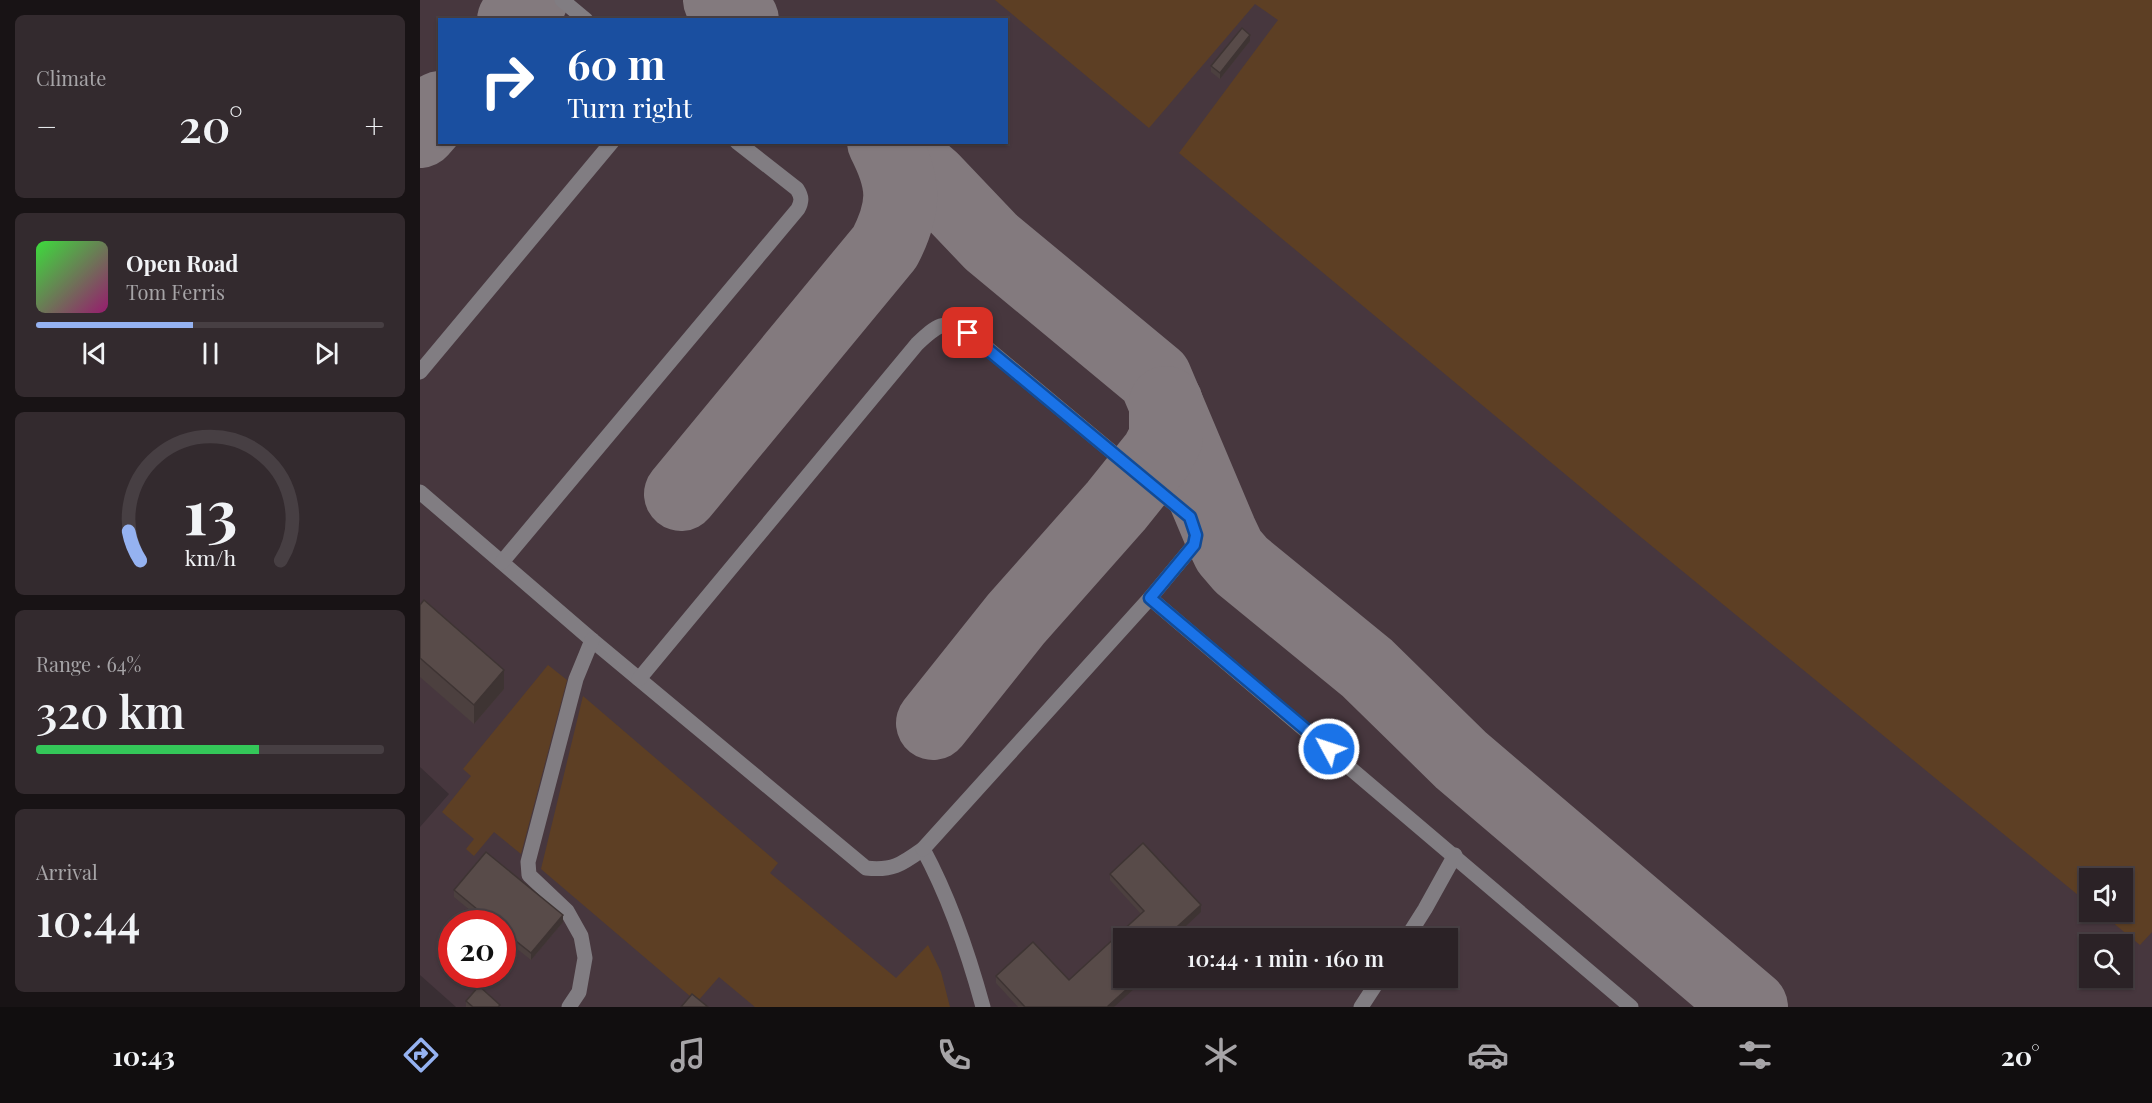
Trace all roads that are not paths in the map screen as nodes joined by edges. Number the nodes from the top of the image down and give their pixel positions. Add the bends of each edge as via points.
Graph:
1 (562, 0) edge
2 (584, 18) edge
3 (610, 144) edge
4 (740, 144) edge
5 (420, 372) edge
6 (420, 492) edge
7 (502, 562) junction
8 (1150, 598) junction
9 (592, 640) junction
10 (639, 679) junction
11 (923, 849) junction
12 (1455, 855) junction
13 (1413, 928) edge
14 (1373, 988) edge
15 (569, 1007) edge
16 (983, 1007) edge
17 (1361, 1007) edge
18 (1631, 1007) edge

1 - 2 lane
3 - 5 lane
4 - 7 lane via 797,189 802,201 798,209
6 - 7 lane
7 - 9 lane
8 - 10 lane via 1194,545 1196,535 1190,517 968,333 957,325 944,325 917,344
8 - 11 lane
8 - 12 lane
9 - 10 lane
9 - 15 lane via 576,679 528,862 529,875 567,911 581,936 585,958 579,992
10 - 11 lane via 866,867 882,870 899,866
11 - 16 lane via 939,879
12 - 13 lane
12 - 18 lane
14 - 17 lane

